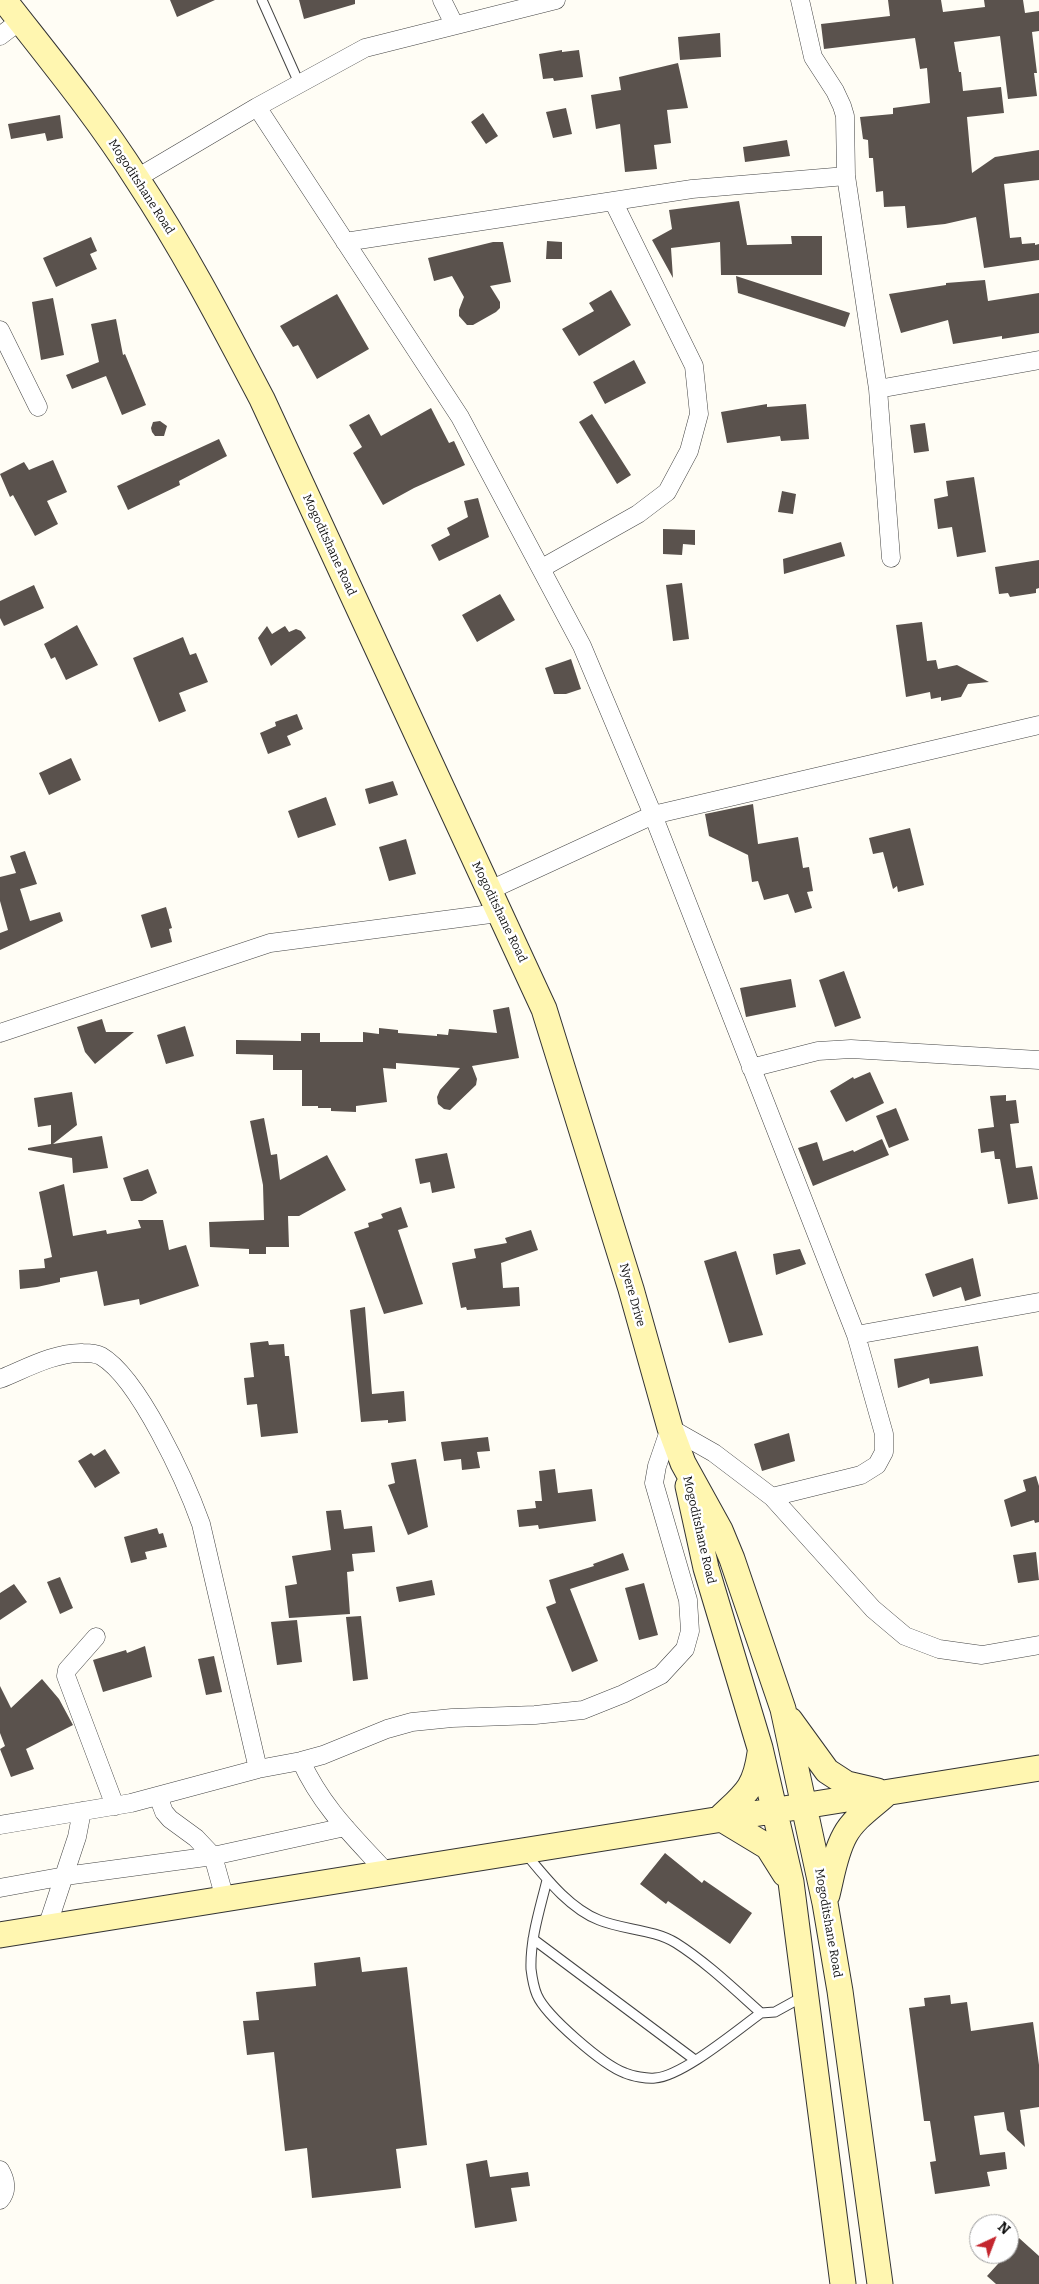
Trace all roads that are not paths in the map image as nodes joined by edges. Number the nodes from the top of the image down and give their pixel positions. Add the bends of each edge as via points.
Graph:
1 (262, 0) edge
2 (442, 0) edge
3 (556, 0) edge
4 (800, 0) edge
5 (12, 6) edge
6 (454, 24) junction
7 (0, 36) edge
8 (299, 83) junction
9 (257, 107) junction
10 (846, 176) junction
11 (137, 178) junction
12 (614, 201) junction
13 (345, 242) junction
14 (0, 330) edge
15 (1039, 360) edge
16 (878, 389) junction
17 (38, 407) dead end
18 (891, 558) dead end
19 (542, 568) junction
20 (1039, 725) edge
21 (653, 815) junction
22 (488, 891) junction
23 (498, 914) junction
24 (0, 1033) edge
25 (1039, 1060) edge
26 (751, 1068) junction
27 (583, 1128) joint
28 (1039, 1302) edge
29 (856, 1335) junction
30 (0, 1379) edge
31 (670, 1428) junction
32 (683, 1463) junction
33 (772, 1497) junction
34 (96, 1637) dead end
35 (1039, 1645) edge
36 (783, 1709) junction
37 (760, 1748) junction
38 (301, 1761) junction
39 (1039, 1768) edge
40 (258, 1769) junction
41 (887, 1793) junction
42 (158, 1796) junction
43 (805, 1805) junction
44 (115, 1806) junction
45 (776, 1810) junction
46 (82, 1811) junction
47 (720, 1818) junction
48 (0, 1825) edge
49 (345, 1827) junction
50 (522, 1850) junction
51 (213, 1856) junction
52 (386, 1872) junction
53 (65, 1876) junction
54 (547, 1880) junction
55 (791, 1882) junction
56 (0, 1888) edge
57 (225, 1899) junction
58 (826, 1903) junction
59 (47, 1927) junction
60 (0, 1935) edge
61 (533, 1939) junction
62 (805, 1995) junction
63 (761, 2013) junction
64 (695, 2060) junction
65 (0, 2170) edge
66 (0, 2200) edge
67 (843, 2284) edge
68 (880, 2284) edge

1 - 8 lane
2 - 6 street
3 - 6 street
4 - 10 street via 814,57 845,116
5 - 7 street
5 - 11 main road, Mogoditshane Road
6 - 8 street via 365,48
8 - 9 street
9 - 11 street
9 - 13 street
10 - 12 street via 692,189
10 - 16 street
11 - 22 main road, Mogoditshane Road via 186,256 262,399
12 - 13 street
12 - 19 street via 694,366 699,414 689,451 667,492 638,514
13 - 19 street via 460,417
14 - 17 street
15 - 16 street
16 - 18 street
19 - 21 street via 582,646
20 - 21 street
21 - 22 street
21 - 26 street
22 - 23 main road, Mogoditshane Road
23 - 24 street via 270,943
23 - 27 main road, Mogoditshane Road via 544,1009
25 - 26 street via 851,1050 818,1051
26 - 29 street
27 - 31 main road, Nyere Drive
28 - 29 street
29 - 33 street via 884,1434 884,1452 877,1465 861,1475
30 - 40 street via 59,1356 83,1353 101,1356 125,1377 138,1394 191,1496 201,1524
31 - 32 main road, Nyere Drive
31 - 33 street via 714,1453
31 - 38 street via 654,1483 688,1600 690,1631 684,1649 661,1675 583,1710 412,1722 323,1756
32 - 36 main road, Mogoditshane Road via 732,1559
32 - 37 main road, Mogoditshane Road via 699,1543
33 - 35 street via 873,1609 905,1636 940,1649 982,1655
34 - 44 street via 67,1670 66,1676
36 - 41 main road via 827,1771 847,1784
36 - 43 main road, Mogoditshane Road
37 - 45 main road, Mogoditshane Road
37 - 47 main road via 757,1775 751,1786
38 - 40 street
38 - 49 street via 318,1795
39 - 41 main road
40 - 42 street
41 - 43 main road
41 - 58 main road via 859,1817 846,1834 837,1856
42 - 44 street
42 - 51 street via 170,1819 196,1838
43 - 45 main road
43 - 58 main road, Mogoditshane Road
44 - 46 street
45 - 47 main road
45 - 55 main road, Mogoditshane Road
46 - 48 street
46 - 53 street
47 - 50 main road
47 - 55 main road via 768,1847
49 - 51 street
49 - 52 street
50 - 52 main road
50 - 54 lane
51 - 53 street
51 - 57 street
52 - 57 main road
53 - 56 street
53 - 59 street
54 - 61 lane
54 - 63 lane via 598,1920 675,1942
55 - 62 main road, Mogoditshane Road
57 - 59 main road
58 - 68 main road, Mogoditshane Road
59 - 60 main road
61 - 64 lane
61 - 64 lane via 531,1971 538,1996 588,2050 625,2074 655,2078
62 - 63 lane via 775,2012
62 - 67 main road, Mogoditshane Road
63 - 64 lane
65 - 66 street via 6,2184

